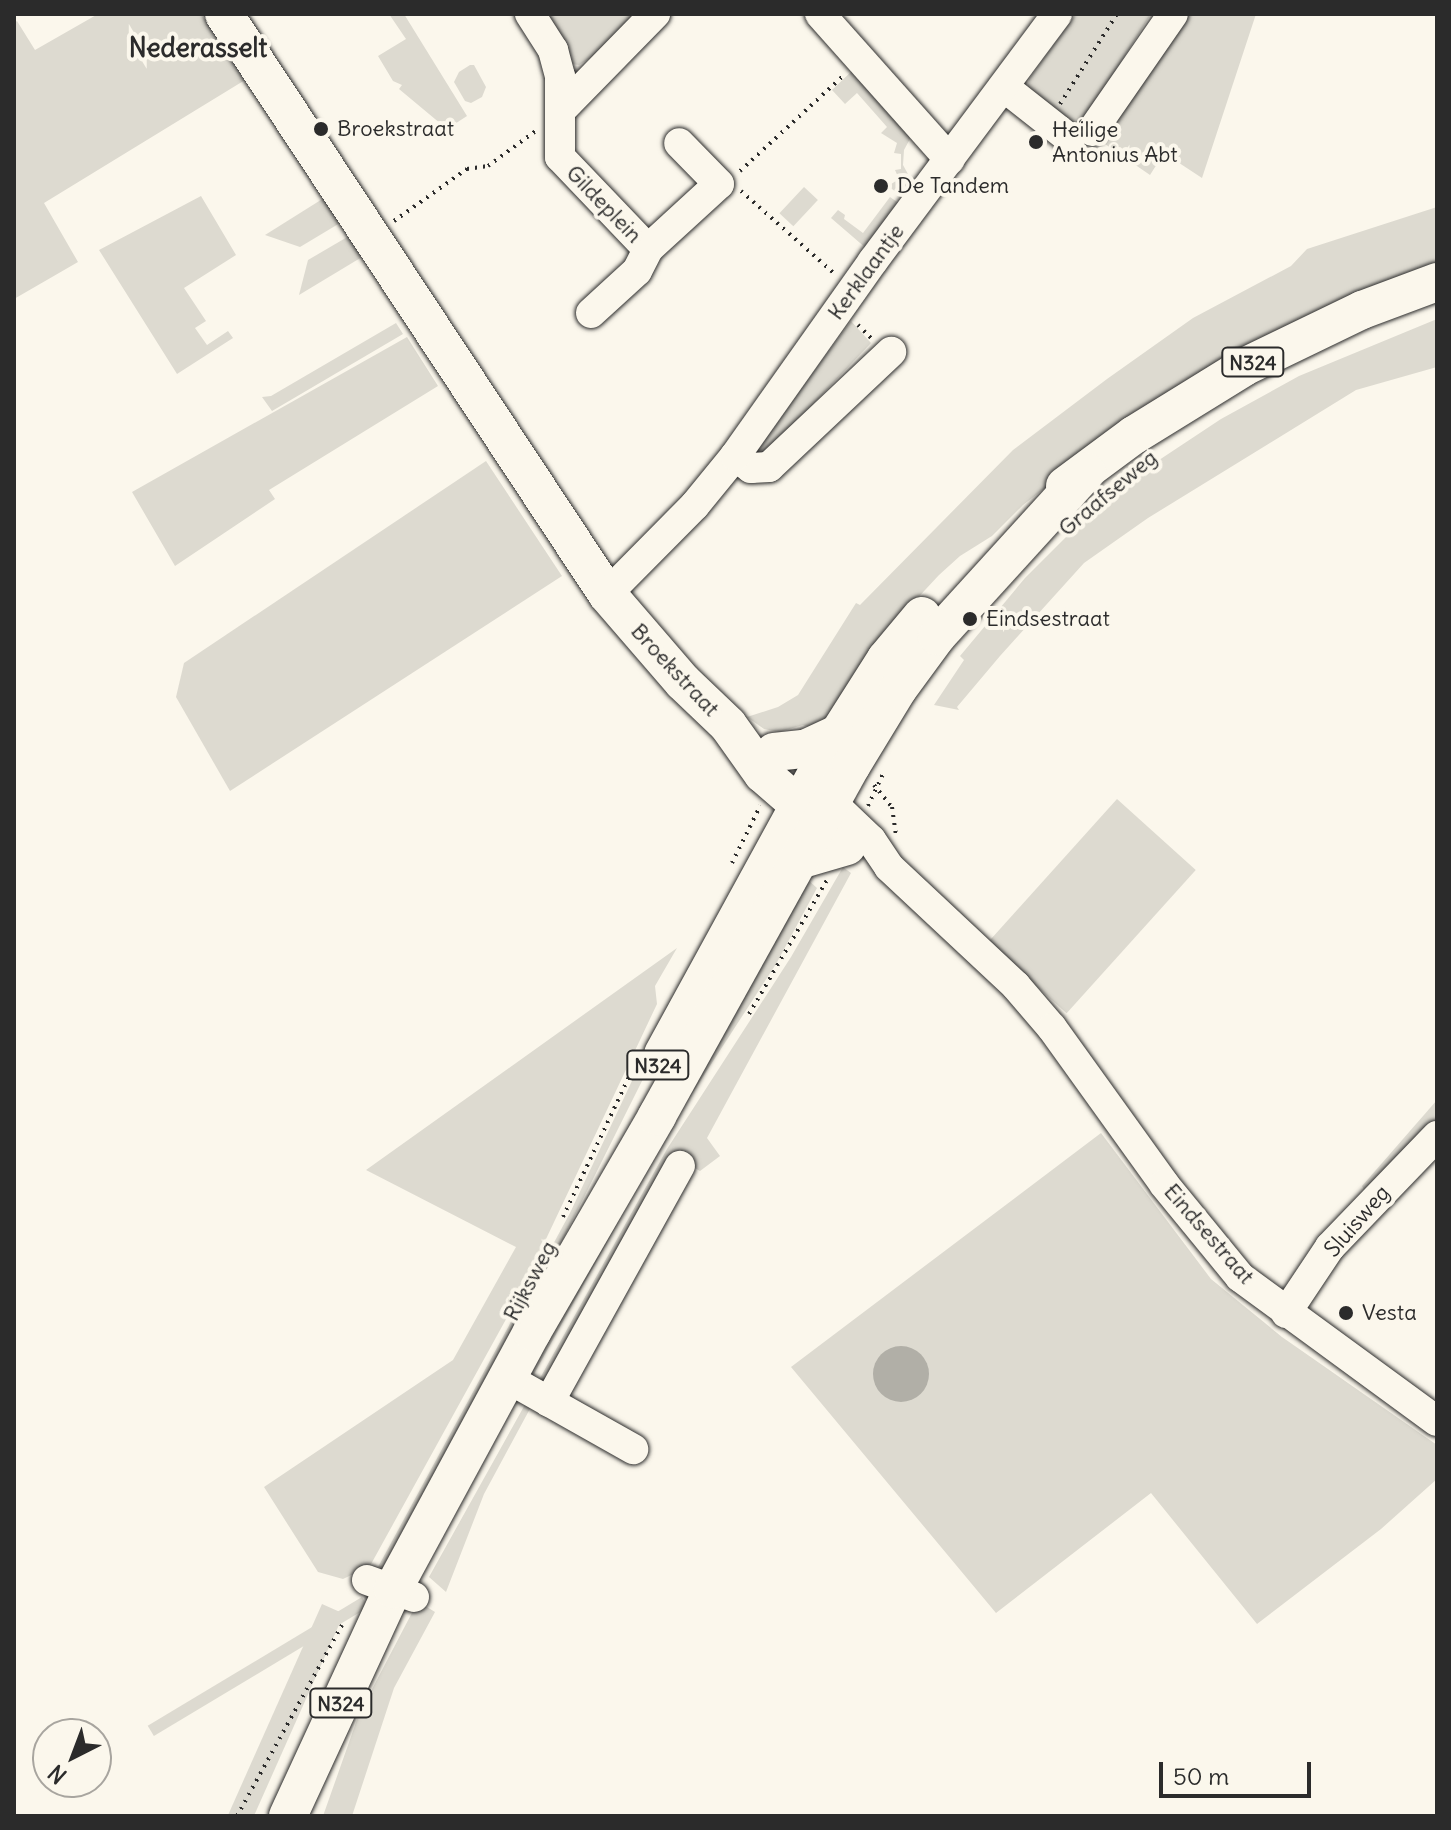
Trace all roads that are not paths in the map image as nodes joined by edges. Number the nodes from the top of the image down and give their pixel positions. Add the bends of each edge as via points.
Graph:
1 (224, 14) edge
2 (530, 14) edge
3 (655, 14) edge
4 (820, 14) edge
5 (1057, 14) edge
6 (1173, 14) edge
7 (1004, 87) junction
8 (559, 121) junction
9 (679, 143) dead end
10 (950, 160) junction
11 (648, 249) junction
12 (1437, 282) edge
13 (591, 313) dead end
14 (889, 353) road end
15 (735, 456) junction
16 (1086, 472) junction
17 (607, 594) junction
18 (807, 799) junction
19 (889, 867) junction
20 (1437, 1136) edge
21 (680, 1166) dead end
22 (1286, 1313) junction
23 (532, 1332) junction
24 (507, 1378) junction
25 (549, 1402) junction
26 (1437, 1421) edge
27 (633, 1449) dead end
28 (391, 1589) junction
29 (260, 1816) edge
30 (288, 1816) edge

1 - 17 main road, Broekstraat
2 - 8 street, Gildeplein via 553,50 560,76
3 - 8 street
4 - 10 street
5 - 7 street, Kerklaantje
6 - 7 street via 1070,131
7 - 10 street, Kerklaantje
8 - 11 street, Gildeplein via 560,157
9 - 11 street, Gildeplein via 719,184
10 - 15 street, Kerklaantje
11 - 13 street, Gildeplein via 637,271
12 - 16 main road, Graafseweg / N324 via 1362,310 1244,367 1134,435
14 - 15 street via 769,467 751,468
15 - 17 street, Kerklaantje
16 - 18 main road, Graafseweg / N324 via 937,636
16 - 18 main road, Graafseweg / N324 via 1027,511 984,550 886,659 839,733
17 - 18 main road, Broekstraat via 683,682
18 - 19 street, Eindsestraat via 871,840
18 - 19 street, Eindsestraat via 866,859
18 - 23 main road, Rijksweg / N324 via 622,1134
18 - 23 main road, Rijksweg / N324 via 799,860
19 - 22 street, Eindsestraat via 1016,986 1209,1241 1240,1277
20 - 22 street, Sluisweg via 1330,1247
21 - 25 street
22 - 26 street, Eindsestraat
23 - 24 main road, Rijksweg / N324
24 - 25 street
24 - 28 main road, Rijksweg / N324
25 - 27 street
28 - 29 main road, Rijksweg / N324
28 - 30 main road, Rijksweg / N324

